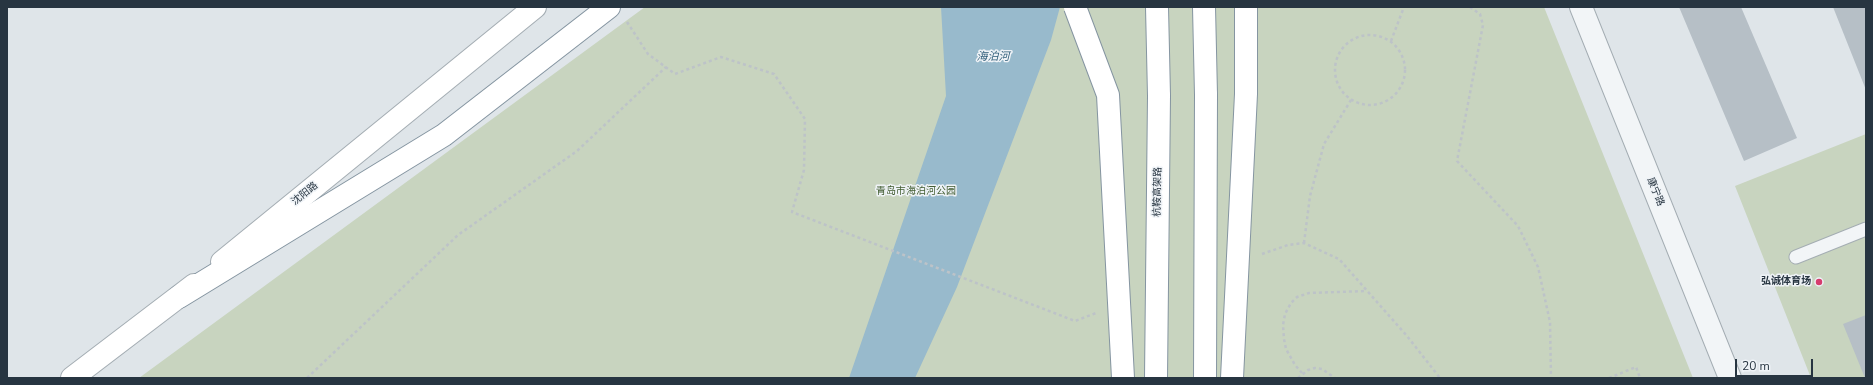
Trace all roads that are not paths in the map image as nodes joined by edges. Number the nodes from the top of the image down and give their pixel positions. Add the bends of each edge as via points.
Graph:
1 (535, 7) edge
2 (1075, 7) edge
3 (1157, 7) edge
4 (1204, 7) edge
5 (1246, 7) edge
6 (1581, 7) edge
7 (617, 13) edge
8 (1866, 229) edge
9 (1796, 257) dead end
10 (179, 298) junction
11 (72, 378) edge
12 (1123, 378) edge
13 (1156, 378) edge
14 (1205, 378) edge
15 (1232, 378) edge
16 (1730, 378) edge

1 - 10 main road, 沈阳路
2 - 12 main road, bridge via 1108,95
3 - 13 main road, 杭鞍高架路, bridge via 1159,96
4 - 14 main road, bridge
5 - 15 main road, bridge via 1246,94
6 - 16 street, 康宁路
7 - 10 main road via 444,135
8 - 9 lane
10 - 11 main road, 沈阳路

